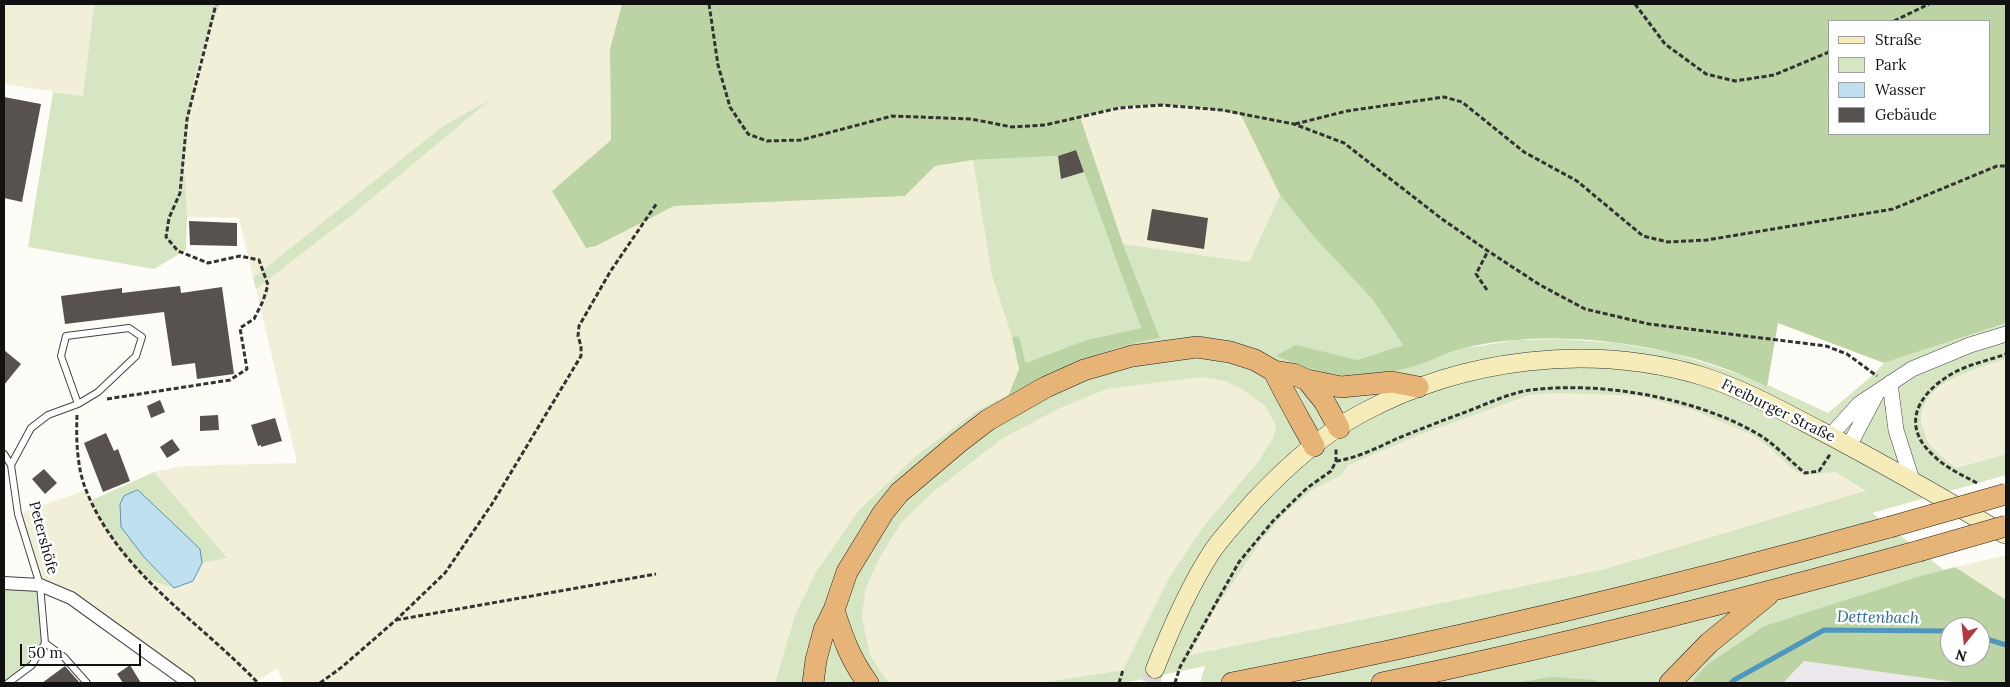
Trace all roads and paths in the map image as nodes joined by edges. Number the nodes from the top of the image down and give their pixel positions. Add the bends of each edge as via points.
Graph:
1 (216, 4) edge
2 (708, 4) edge
3 (1636, 4) edge
4 (1929, 4) edge
5 (1896, 20) edge
6 (1828, 52) edge
7 (1294, 124) junction
8 (2006, 166) edge
9 (657, 203) dead end
10 (1488, 251) junction
11 (1487, 290) dead end
12 (2006, 334) edge
13 (2006, 354) edge
14 (1274, 371) junction
15 (1307, 380) junction
16 (1418, 387) junction
17 (1884, 387) junction
18 (106, 399) dead end
19 (78, 404) junction
20 (1327, 437) junction
21 (1839, 441) junction
22 (4, 454) edge
23 (1336, 461) junction
24 (11, 465) junction
25 (1912, 480) junction
26 (1978, 484) dead end
27 (2006, 494) edge
28 (2006, 526) edge
29 (2006, 536) edge
30 (656, 574) dead end
31 (4, 582) edge
32 (40, 585) junction
33 (1772, 592) junction
34 (834, 610) junction
35 (396, 620) junction
36 (45, 643) junction
37 (1156, 669) tunnel mouth
38 (1123, 670) dead end
39 (1425, 674) junction
40 (8, 683) edge
41 (87, 683) edge
42 (189, 683) edge
43 (258, 683) edge
44 (320, 683) edge
45 (813, 683) edge
46 (868, 683) edge
47 (1119, 683) edge
48 (1175, 683) edge
49 (1232, 683) edge
50 (1382, 683) edge
51 (1457, 683) edge
52 (1670, 683) edge

1 - 18 path via 187,119 180,193 166,237 178,251 208,263 240,256 259,260 268,285 254,319 240,328 247,369 230,380
2 - 7 path via 718,64 730,107 748,134 766,141 801,140 892,116 971,119 1012,127 1045,125 1119,108 1161,105 1222,110
3 - 6 path via 1665,44 1706,74 1735,81 1774,75
4 - 5 path
7 - 8 path via 1348,111 1444,97 1462,102 1524,152 1577,181 1643,236 1668,242 1707,240 1893,209 1997,166
7 - 10 path via 1344,143
9 - 35 path via 610,272 579,326 581,356 492,504 445,573
10 - 11 path via 1476,274
10 - 17 path via 1585,309 1650,324 1826,346 1847,354 1874,374
12 - 17 street via 1929,360
13 - 26 path via 1957,371 1934,385 1919,403 1914,419 1922,442 1934,456
14 - 15 highway
14 - 20 highway via 1301,420
14 - 34 highway via 1255,360 1230,352 1197,347 1132,356 1084,370 1046,387 988,420 899,493 862,545 847,572
15 - 16 highway via 1341,386 1392,382
15 - 20 highway via 1324,401
16 - 20 main road, Freiburger Straße via 1361,414
16 - 21 main road, Freiburger Straße via 1517,362 1585,359 1631,362 1725,384
17 - 21 street
17 - 21 street via 1859,404
17 - 25 street
19 - 19 lane via 98,392 136,356 142,337 128,328 66,336 61,356
19 - 24 lane via 48,415 31,428
19 - 43 path via 76,444 86,490 100,519 120,549 148,580
20 - 23 path via 1337,450
20 - 37 main road, Freiburger Straße via 1267,487 1212,552 1184,600
21 - 23 path via 1818,471 1805,472 1757,434 1701,409 1641,393 1558,388 1530,390 1505,397 1350,459
21 - 25 main road, Freiburger Straße
22 - 24 lane, Petershöfe
23 - 48 path via 1332,471 1307,488 1273,520 1239,562 1180,667
24 - 32 lane, Petershöfe via 18,514
25 - 29 main road, Freiburger Straße
27 - 49 highway, bridge via 1634,594 1453,637
28 - 33 highway, bridge
30 - 35 path
31 - 32 street, Petershöfe
32 - 36 lane
32 - 42 street via 71,598
33 - 39 highway
33 - 52 highway via 1709,643
34 - 45 highway via 824,630
34 - 46 highway via 856,667
35 - 44 path
36 - 40 lane via 32,665
36 - 41 lane via 64,657
38 - 47 path
39 - 50 highway
39 - 51 highway

